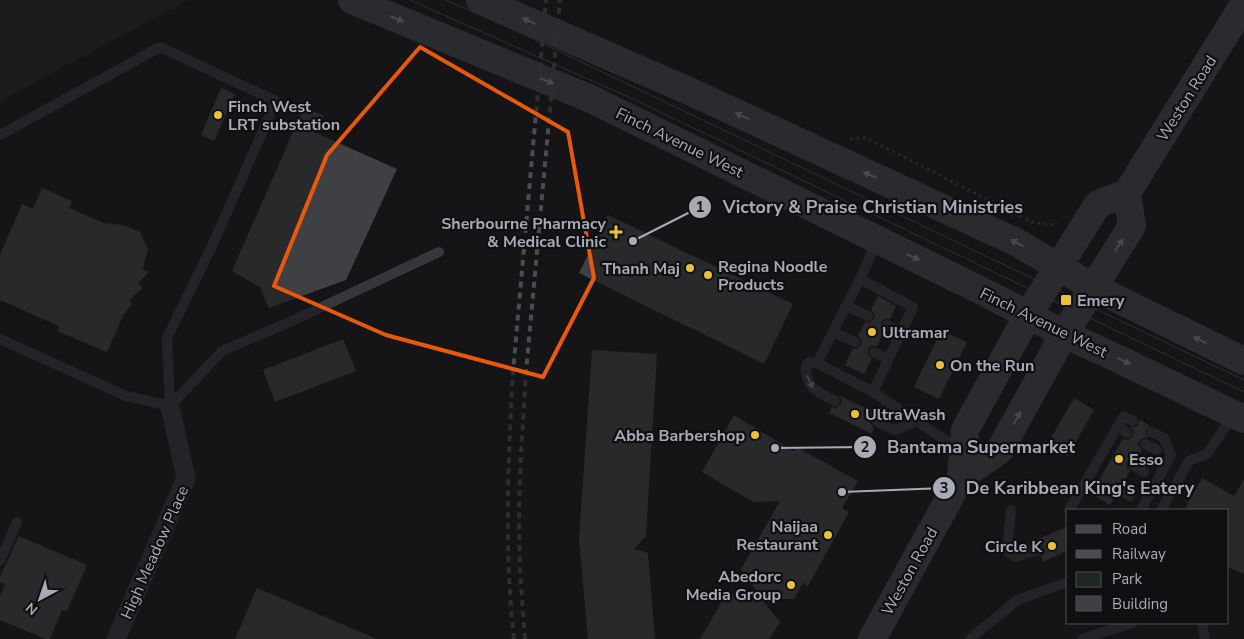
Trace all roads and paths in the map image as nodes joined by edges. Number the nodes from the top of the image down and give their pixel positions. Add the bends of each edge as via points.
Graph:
1 (352, 0) edge
2 (480, 0) edge
3 (1244, 4) edge
4 (0, 135) edge
5 (866, 138) dead end
6 (1127, 193) junction
7 (1060, 221) dead end
8 (878, 240) junction
9 (439, 252) dead end
10 (1060, 267) junction
11 (860, 279) junction
12 (1093, 286) junction
13 (846, 306) junction
14 (1028, 314) junction
15 (868, 316) dead end
16 (887, 325) dead end
17 (833, 332) junction
18 (901, 332) junction
19 (1064, 334) junction
20 (0, 339) edge
21 (855, 342) dead end
22 (874, 352) dead end
23 (888, 359) junction
24 (1244, 361) edge
25 (818, 363) junction
26 (873, 392) junction
27 (834, 401) dead end
28 (170, 406) junction
29 (1239, 417) edge
30 (917, 421) junction
31 (1133, 421) dead end
32 (877, 422) dead end
33 (1152, 432) dead end
34 (1145, 444) dead end
35 (1157, 450) dead end
36 (962, 465) junction
37 (1133, 465) dead end
38 (1144, 472) dead end
39 (1090, 473) junction
40 (1100, 478) dead end
41 (1119, 489) dead end
42 (1130, 496) dead end
43 (1070, 509) edge
44 (1142, 509) edge
45 (1162, 509) edge
46 (1011, 510) dead end
47 (17, 522) dead end
48 (1038, 550) dead end
49 (0, 561) edge
50 (1066, 583) edge
51 (1129, 624) edge
52 (1202, 624) edge
53 (116, 639) edge
54 (872, 639) edge
55 (970, 639) edge
56 (1082, 639) edge
57 (1205, 639) edge

1 -> 8 main road, Finch Avenue West via 591,99
10 -> 2 main road via 1016,242 874,176
3 - 6 main road, Weston Road
4 - 28 lane via 160,47 276,102 167,338
5 - 7 path via 1034,223 1056,225
6 - 10 main road, Weston Road via 1098,204
12 -> 6 main road, Weston Road via 1132,226
8 - 11 lane
8 -> 14 main road, Finch Avenue West
9 - 28 lane via 222,352
10 - 12 main road
10 - 14 main road, Weston Road
11 - 13 lane
11 - 18 lane via 913,307
12 - 19 main road, Weston Road
24 -> 12 main road
13 - 15 lane
13 - 17 lane
14 - 19 main road, Finch Avenue West
14 - 36 main road, Weston Road via 965,430
16 - 18 lane
17 - 21 lane
17 - 25 lane
18 - 23 lane
19 -> 29 main road, Finch Avenue West
36 -> 19 main road, Weston Road via 1000,450
20 - 28 lane via 126,396
22 - 23 lane
23 - 26 lane
25 - 26 lane
25 -> 27 lane via 806,365 808,381 814,390
26 - 30 lane
28 - 53 street, High Meadow Place via 186,478
29 - 45 lane via 1207,454 1189,461
30 - 32 lane via 895,430
30 - 36 lane
31 - 39 lane via 1124,416 1122,430 1109,452
33 - 44 lane via 1164,438 1171,455
34 - 35 lane
36 - 54 main road, Weston Road
37 - 38 lane
39 - 40 lane
39 - 43 lane
41 - 42 lane
46 - 48 lane via 1008,551 1015,557
47 - 49 lane
50 - 55 lane via 1017,600
51 - 56 lane
52 - 57 lane

